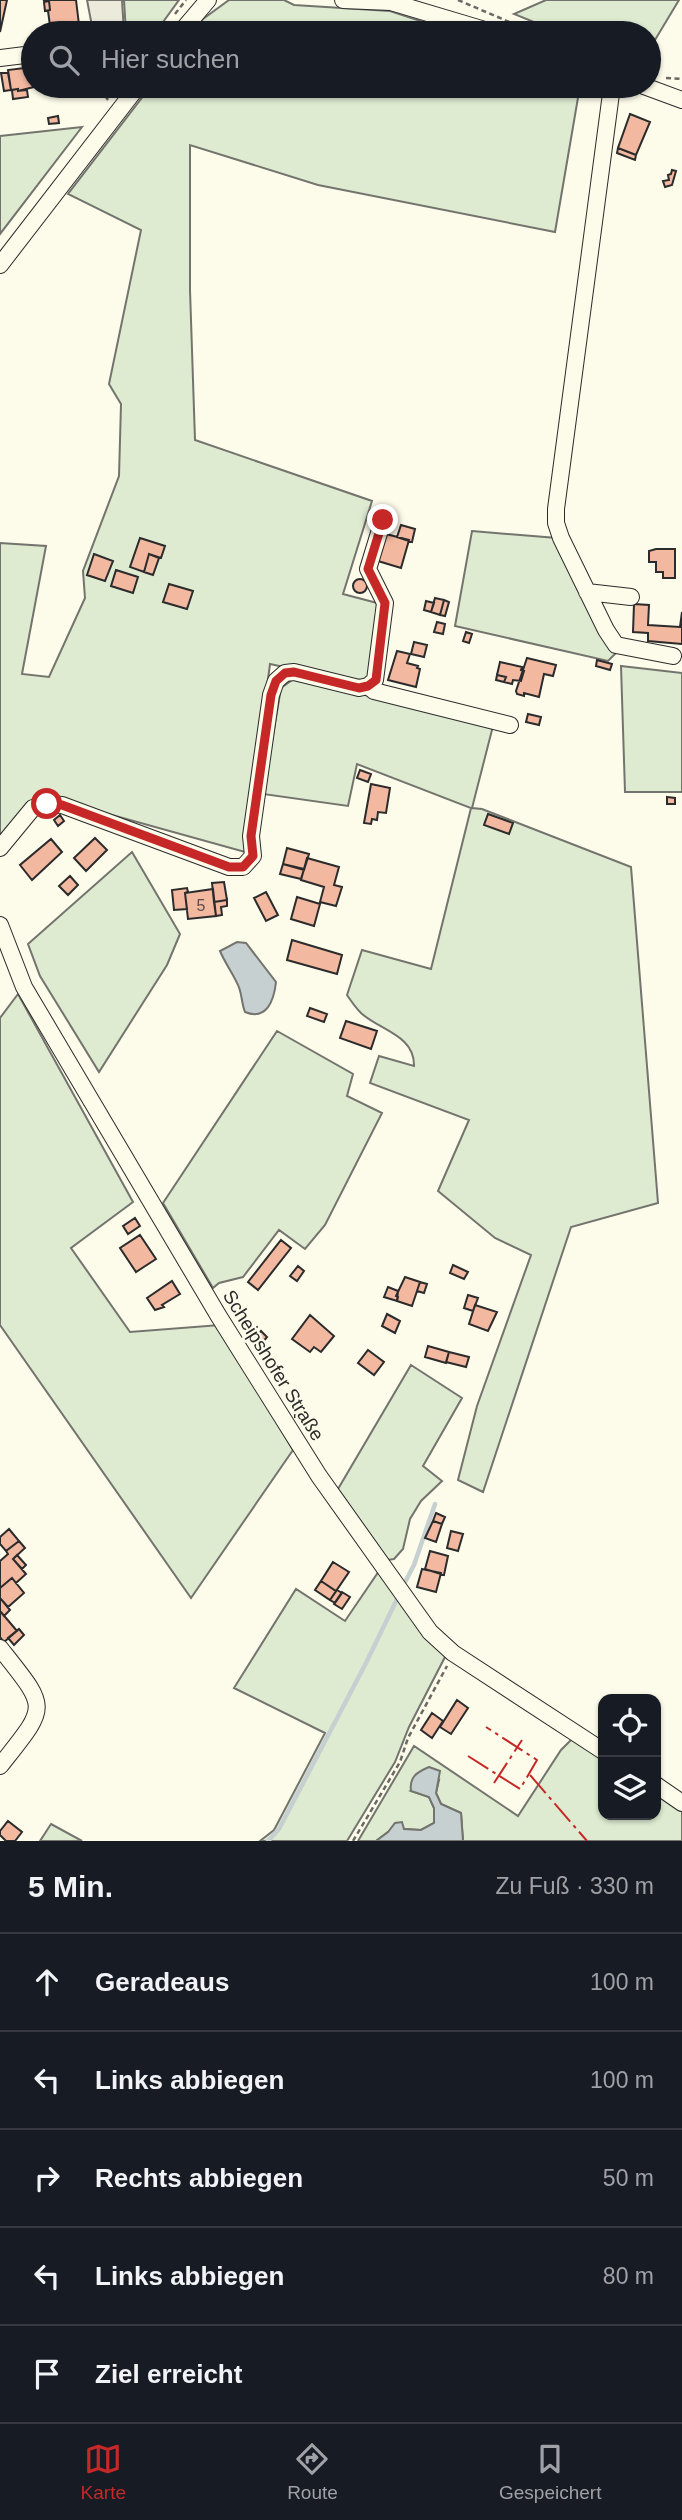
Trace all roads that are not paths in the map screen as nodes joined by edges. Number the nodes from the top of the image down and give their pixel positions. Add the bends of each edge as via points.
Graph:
1 (208, 0) edge
2 (343, 0) edge
3 (190, 21) edge
4 (455, 21) edge
5 (21, 55) edge
6 (0, 58) edge
7 (661, 92) edge
8 (129, 98) edge
9 (610, 98) edge
10 (682, 100) edge
11 (1, 261) edge
12 (383, 520) dead end
13 (587, 592) junction
14 (631, 597) dead end
15 (673, 656) dead end
16 (368, 686) junction
17 (510, 725) dead end
18 (0, 848) edge
19 (0, 925) edge
20 (0, 1648) edge
21 (598, 1748) edge
22 (0, 1766) edge
23 (661, 1788) edge
24 (682, 1803) edge

1 - 3 street
2 - 4 street via 391,2
5 - 6 street
7 - 10 street
8 - 11 street
9 - 13 street via 556,509 561,538
12 - 16 street via 368,569 385,603 376,680
13 - 14 street
13 - 15 street via 616,645
16 - 17 street
16 - 18 street via 359,688 294,672 276,681 251,836 253,856 243,867 229,867 62,805 33,808
19 - 21 street, Scheipshofer Straße via 24,987 218,1315 319,1476 430,1632 453,1653
20 - 22 street via 38,1702 32,1726
23 - 24 street

